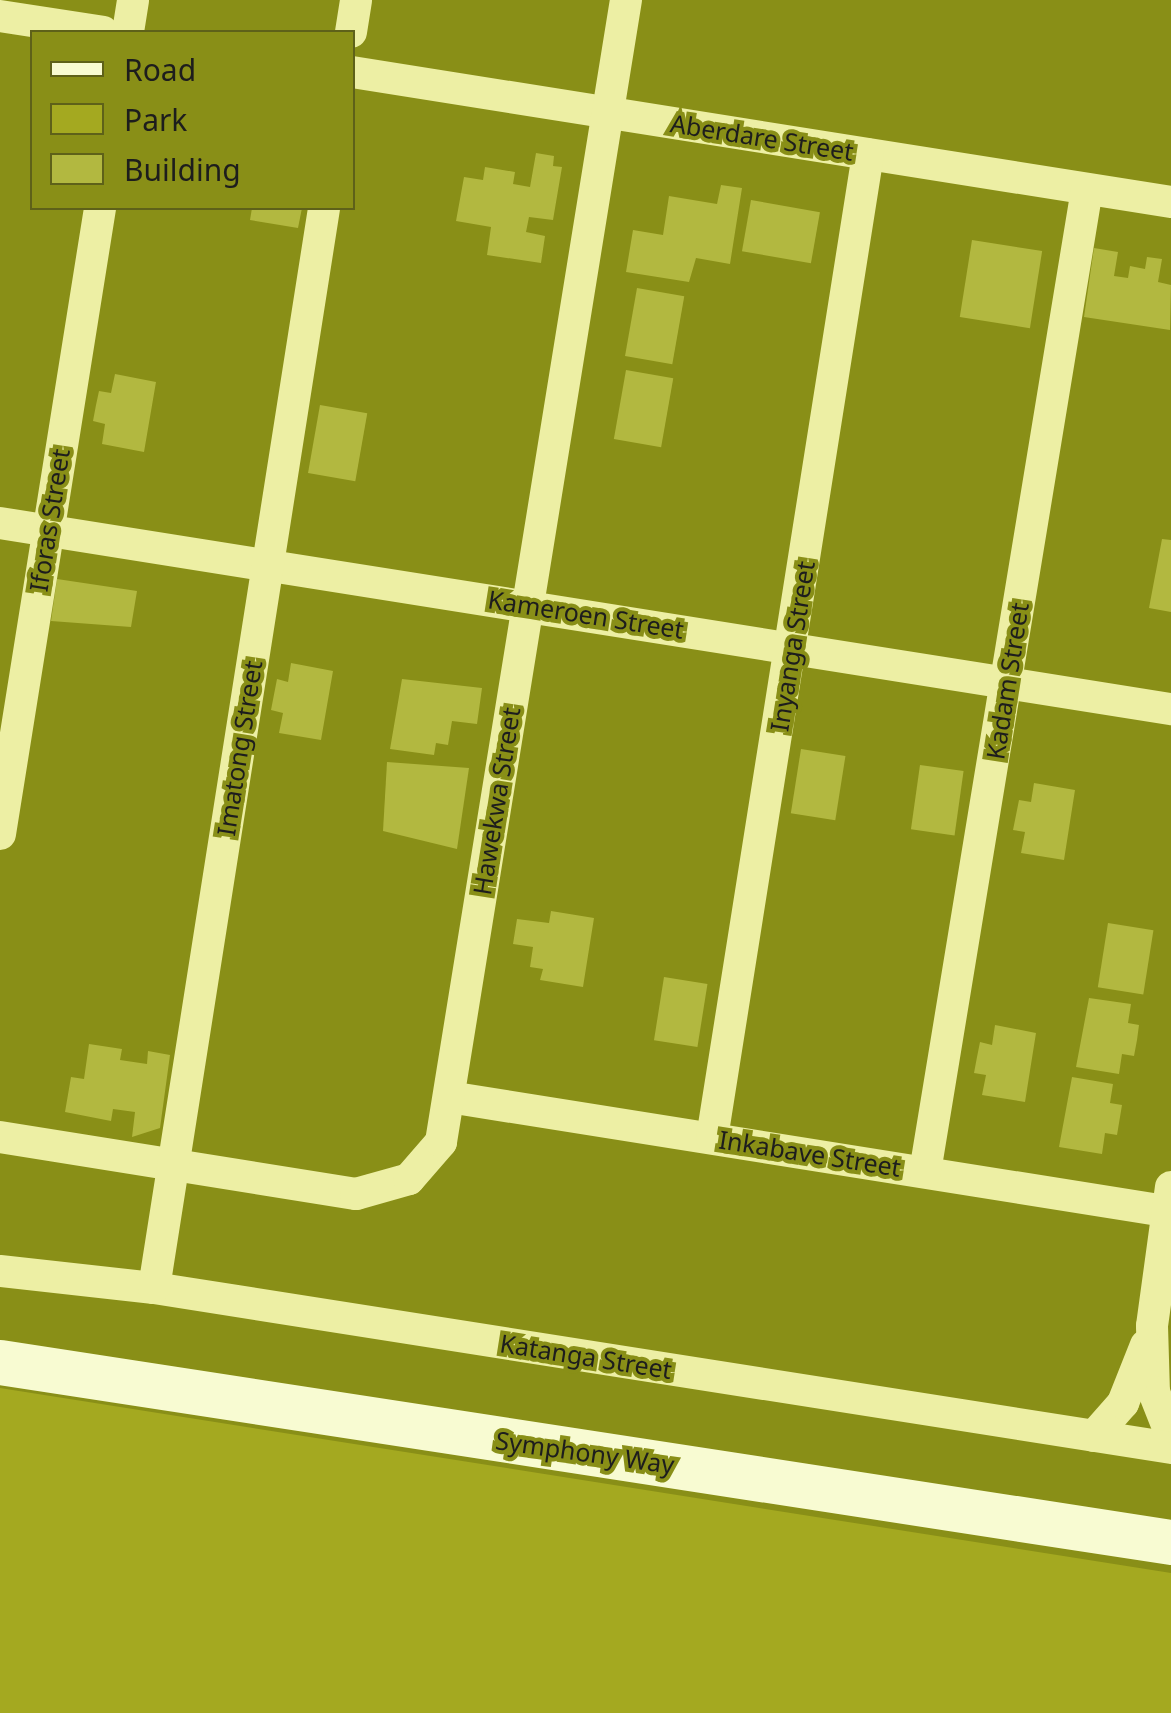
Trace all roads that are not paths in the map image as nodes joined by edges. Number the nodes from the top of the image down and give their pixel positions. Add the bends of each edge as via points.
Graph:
1 (134, 0) edge
2 (356, 0) edge
3 (626, 0) edge
4 (0, 16) edge
5 (90, 30) edge
6 (128, 30) edge
7 (351, 30) edge
8 (355, 72) edge
9 (609, 114) junction
10 (868, 154) junction
11 (1088, 189) junction
12 (1171, 202) edge
13 (100, 210) edge
14 (324, 210) edge
15 (0, 523) edge
16 (47, 530) junction
17 (268, 566) junction
18 (528, 603) junction
19 (792, 648) junction
20 (1006, 683) junction
21 (1171, 709) edge
22 (0, 834) edge
23 (450, 1097) junction
24 (0, 1136) edge
25 (712, 1138) junction
26 (172, 1164) junction
27 (924, 1172) junction
28 (1170, 1203) edge
29 (0, 1272) edge
30 (154, 1288) junction
31 (1152, 1326) junction
32 (0, 1362) edge
33 (1171, 1435) edge
34 (1094, 1436) junction
35 (1171, 1448) edge
36 (1171, 1542) edge

1 - 6 street
2 - 7 street
3 - 9 street, Hawekwa Street
4 - 5 street
8 - 9 street, Aberdare Street
9 - 10 street, Aberdare Street
9 - 18 street, Hawekwa Street
10 - 11 street, Aberdare Street
10 - 19 street, Inyanga Street
11 - 12 street, Aberdare Street
11 - 20 street, Kadam Street
13 - 16 street, Iforas Street
14 - 17 street, Imatong Street
15 - 16 street, Kameroen Street
16 - 17 street, Kameroen Street
16 - 22 street, Iforas Street
17 - 18 street, Kameroen Street
17 - 26 street, Imatong Street
18 - 19 street, Kameroen Street
18 - 23 street, Hawekwa Street
19 - 20 street, Kameroen Street
19 - 25 street, Inyanga Street
20 - 21 street, Kameroen Street
20 - 27 street, Kadam Street
23 - 25 street, Inkabave Street
23 - 26 street, Hawekwa Street via 432,1156 409,1179 375,1193
24 - 26 street, Hawekwa Street
25 - 27 street, Inkabave Street
26 - 30 street, Imatong Street
27 - 28 street, Inkabave Street
28 - 31 street
29 - 30 street, Katanga Street
30 - 34 street, Katanga Street
31 - 33 street via 1154,1392
31 - 34 street via 1133,1384
32 - 36 main road, Symphony Way
34 - 35 street, Katanga Street

